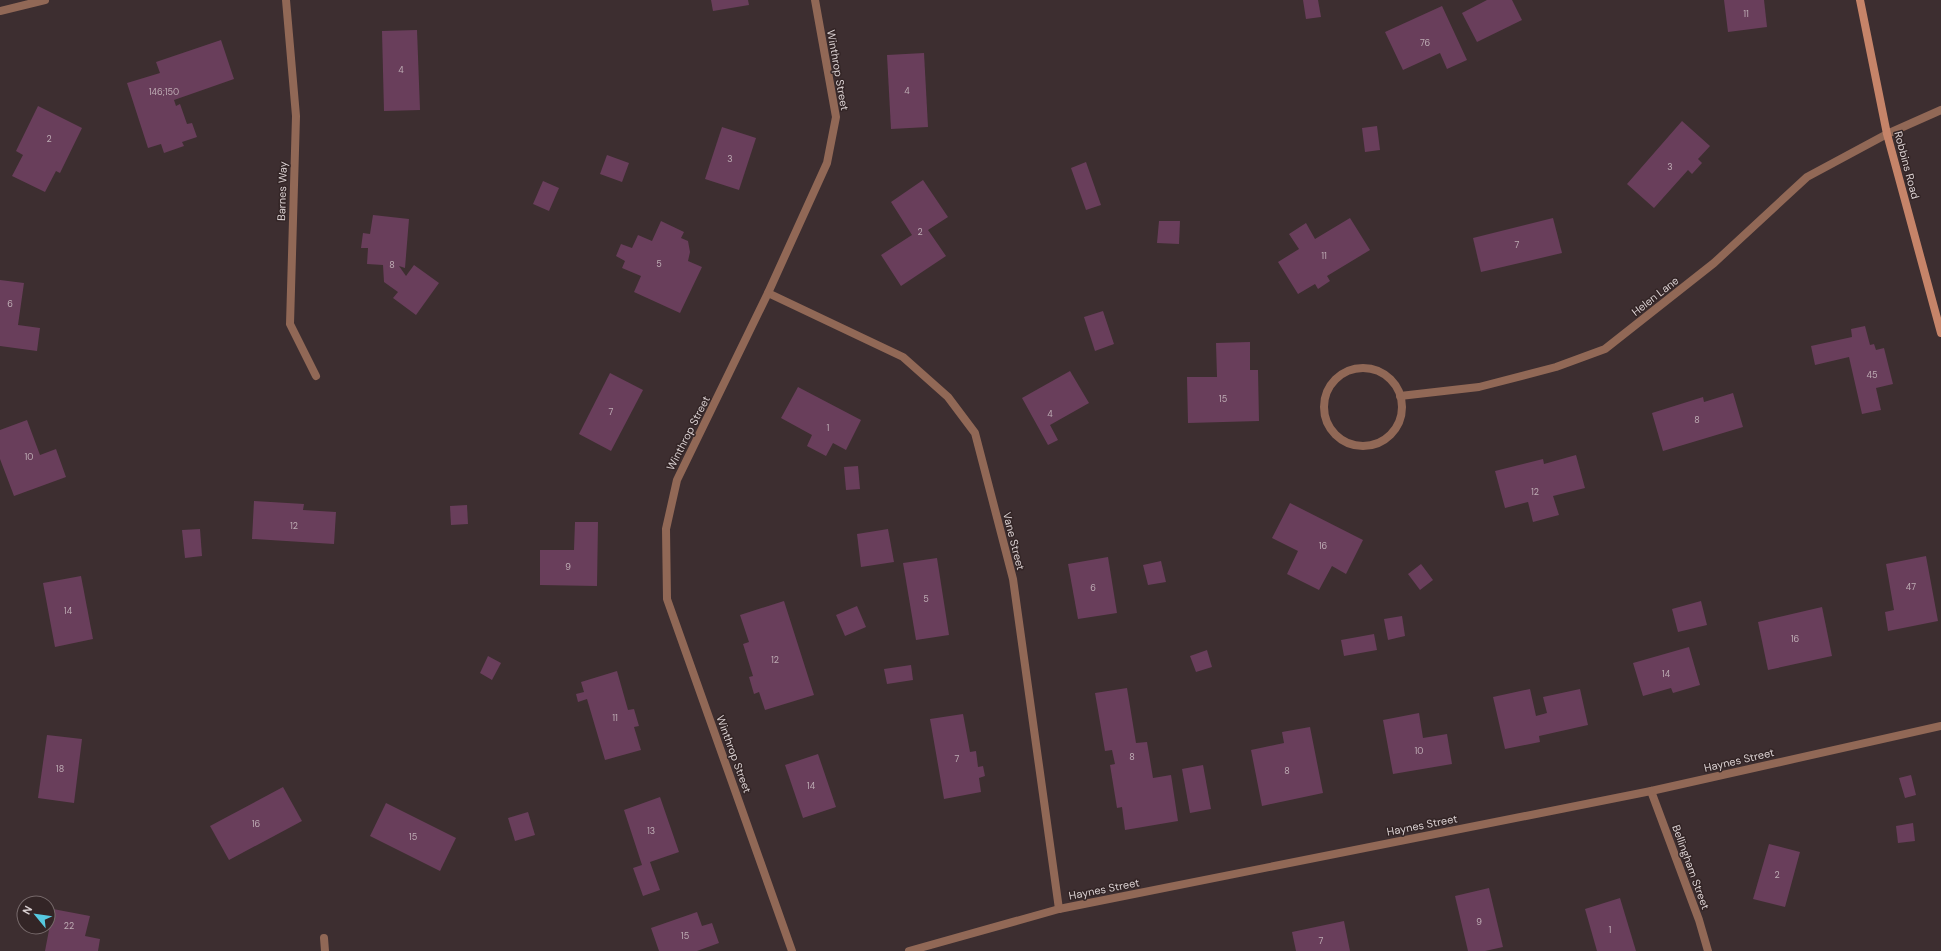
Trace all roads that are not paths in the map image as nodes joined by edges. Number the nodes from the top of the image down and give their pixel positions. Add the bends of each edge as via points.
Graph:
1 (45, 0) edge
2 (286, 0) edge
3 (815, 0) edge
4 (1860, 0) edge
5 (0, 12) edge
6 (1941, 110) edge
7 (1887, 134) junction
8 (768, 293) junction
9 (1941, 333) edge
10 (316, 376) dead end
11 (1400, 396) junction
12 (1941, 726) edge
13 (1651, 791) junction
14 (1059, 909) junction
15 (324, 938) dead end
16 (325, 951) edge
17 (792, 951) edge
18 (909, 951) edge
19 (1708, 951) edge

1 - 5 street
2 - 10 street, Barnes Way via 296,116 290,324
3 - 8 street, Winthrop Street via 836,117 827,163
4 - 7 street, Robbins Road
6 - 7 street, Helen Lane
7 - 9 street, Robbins Road
7 - 11 street, Helen Lane via 1807,177 1714,263 1605,349 1556,367 1479,387
8 - 14 street, Vane Street via 903,357 948,397 975,432 1013,579
8 - 17 street, Winthrop Street via 677,480 666,529 667,599
11 - 11 street via 1387,376 1376,370 1352,370 1340,375 1326,395 1326,420 1332,432 1342,441 1354,446 1368,446 1380,442 1391,434 1402,410
12 - 13 street, Haynes Street
13 - 14 street, Haynes Street
13 - 19 street, Bellingham Street
14 - 18 street, Haynes Street
15 - 16 street

